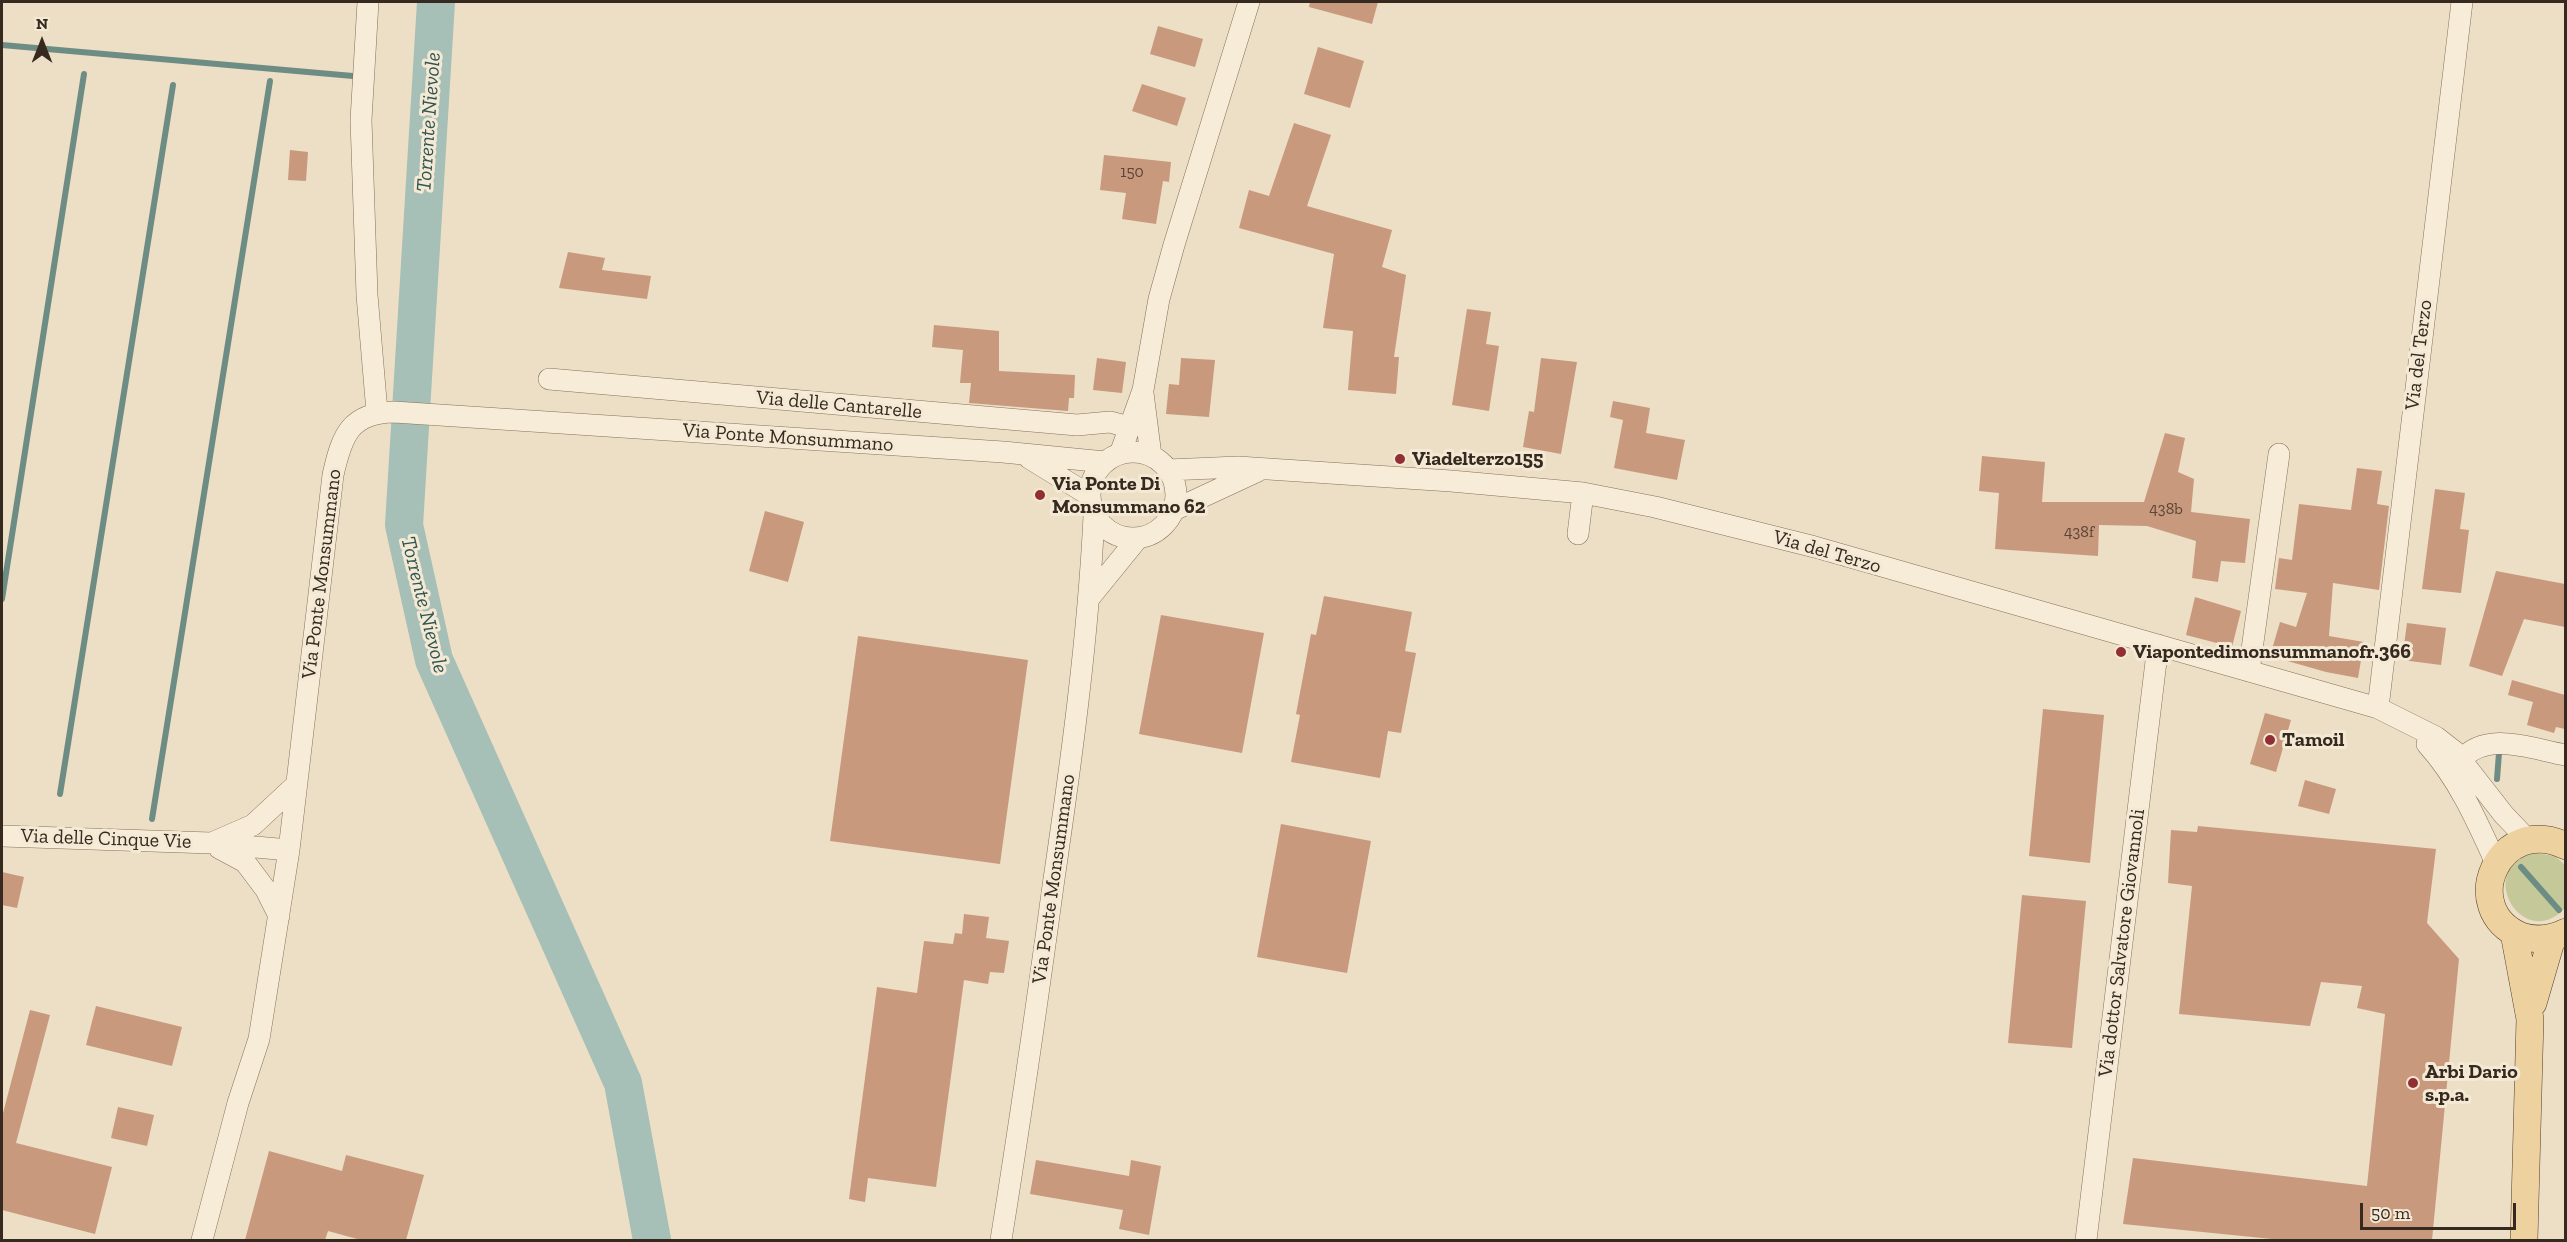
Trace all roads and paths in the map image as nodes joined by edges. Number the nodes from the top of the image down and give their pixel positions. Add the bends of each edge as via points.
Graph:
1 (368, 2) edge
2 (1249, 2) edge
3 (2462, 2) edge
4 (549, 379) dead end
5 (1143, 390) junction
6 (385, 412) junction
7 (1006, 419) junction
8 (1129, 427) junction
9 (1010, 453) junction
10 (2279, 454) dead end
11 (1151, 456) junction
12 (1112, 458) junction
13 (1263, 469) junction
14 (1168, 470) junction
15 (1583, 493) junction
16 (1089, 495) junction
17 (1174, 510) junction
18 (1094, 516) junction
19 (1578, 534) dead end
20 (1138, 538) junction
21 (1090, 597) junction
22 (2158, 645) junction
23 (2249, 671) junction
24 (2378, 708) junction
25 (2408, 723) junction
26 (2565, 755) edge
27 (2461, 760) junction
28 (296, 786) junction
29 (2, 836) edge
30 (2528, 840) junction
31 (211, 843) junction
32 (2565, 846) edge
33 (289, 849) junction
34 (2496, 863) junction
35 (279, 916) junction
36 (2514, 933) junction
37 (2559, 934) edge
38 (2530, 1019) junction
39 (202, 1240) edge
40 (1000, 1240) edge
41 (2086, 1240) edge
42 (2524, 1240) edge

1 - 6 street via 360,120 366,286
2 - 5 street via 1159,298
3 - 24 street, Via del Terzo
4 - 7 street, Via delle Cantarelle
5 - 8 street
5 - 11 street
6 - 9 street, Via Ponte Monsummano
6 - 28 street, Via Ponte Monsummano via 362,417 346,434 333,474
7 - 8 street, Via delle Cantarelle via 1077,425 1110,422
7 - 9 street
8 - 12 street
9 - 12 street, Via Ponte Monsummano
9 - 16 street via 1041,464
10 - 23 street
11 - 12 street via 1136,453
11 - 14 street
12 - 16 street via 1093,478
13 - 14 street, Via del Terzo
13 - 15 street, Via del Terzo
13 - 17 street
14 - 17 street via 1176,493
15 - 19 street
15 - 22 street, Via del Terzo via 1815,547
16 - 18 street
17 - 20 street via 1157,531
18 - 20 street via 1117,536
18 - 21 street, Via Ponte Monsummano
20 - 21 street
21 - 40 street, Via Ponte Monsummano via 1076,727
22 - 23 street, Via del Terzo
22 - 41 street, Via dottor Salvatore Giovannoli
23 - 24 street, Via del Terzo
24 - 25 street, Via del Terzo
25 - 27 street, Via del Terzo via 2436,737
25 - 34 street via 2445,764
26 - 27 street via 2494,743 2475,747
27 - 30 street, Via del Terzo
28 - 31 street, Via delle Cinque Vie via 253,825
28 - 33 street, Via Ponte Monsummano
29 - 31 street, Via delle Cinque Vie
30 - 32 main road via 2541,839
30 - 34 main road
31 - 33 street, Via delle Cinque Vie
31 - 35 street, Via delle Cinque Vie via 245,862
33 - 35 street, Via Ponte Monsummano
34 - 36 main road via 2490,878 2491,901 2501,922
35 - 39 street, Via Ponte Monsummano via 259,1040
36 - 37 main road via 2539,939
36 - 38 main road
37 - 38 main road via 2539,978
38 - 42 main road

